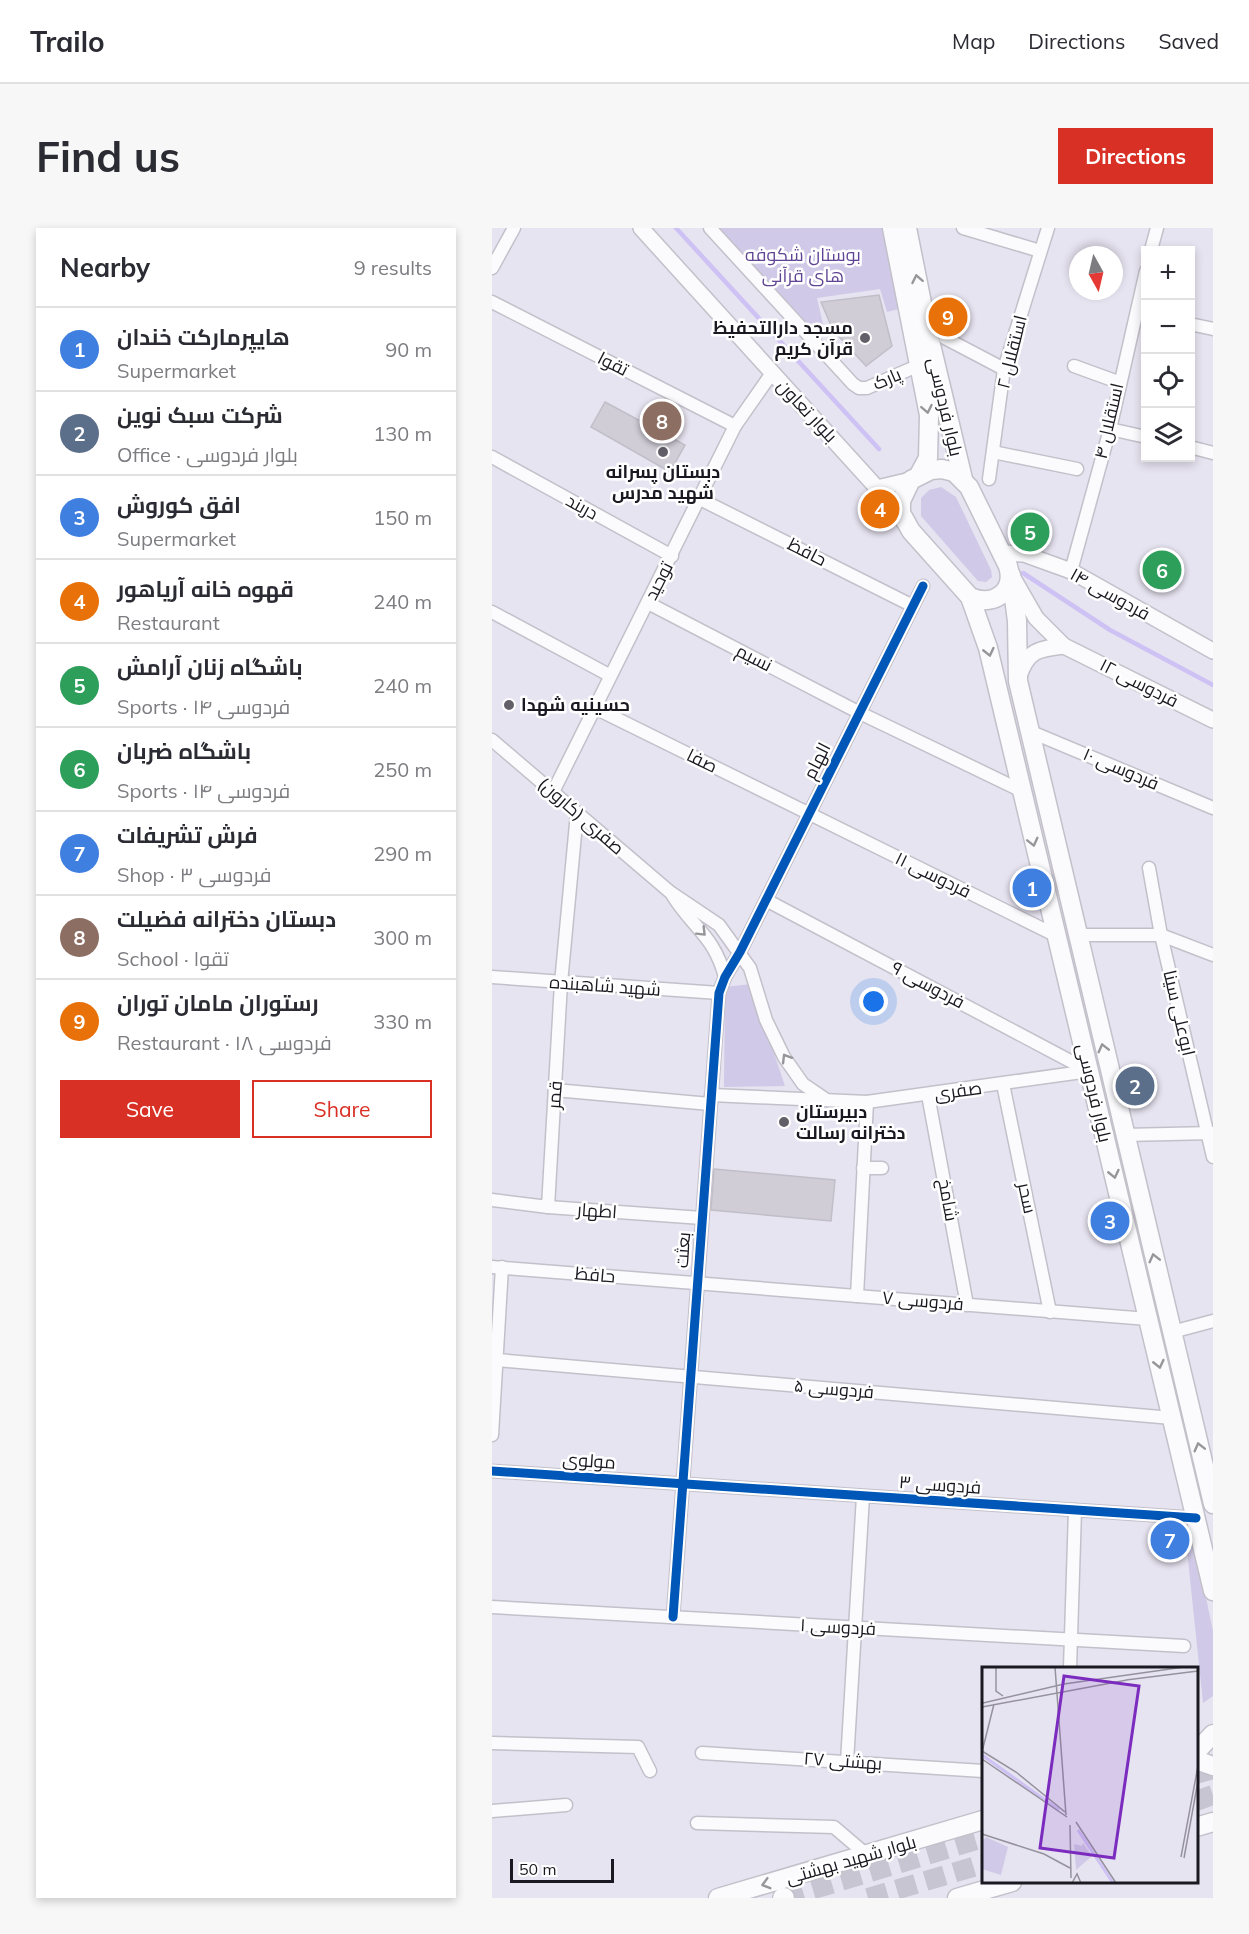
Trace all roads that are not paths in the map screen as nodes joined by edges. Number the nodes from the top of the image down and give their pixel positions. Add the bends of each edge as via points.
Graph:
1 (514, 228) edge
2 (710, 228) edge
3 (892, 228) edge
4 (907, 228) edge
5 (963, 228) edge
6 (1048, 228) edge
7 (1157, 228) edge
8 (640, 229) edge
9 (1152, 246) edge
10 (1040, 251) junction
11 (492, 268) edge
12 (492, 302) edge
13 (1140, 313) edge
14 (1195, 325) edge
15 (1213, 329) edge
16 (945, 338) dead end
17 (917, 366) junction
18 (1074, 366) dead end
19 (1004, 369) junction
20 (772, 373) junction
21 (1118, 382) junction
22 (735, 426) junction
23 (1110, 429) junction
24 (1141, 436) edge
25 (1195, 448) edge
26 (993, 452) junction
27 (1213, 453) edge
28 (492, 457) edge
29 (1077, 469) dead end
30 (916, 477) junction
31 (963, 479) junction
32 (989, 479) dead end
33 (877, 488) junction
34 (700, 498) junction
35 (905, 523) junction
36 (1002, 553) junction
37 (672, 556) junction
38 (1071, 571) junction
39 (1011, 575) junction
40 (923, 586) dead end
41 (970, 597) junction
42 (648, 603) junction
43 (913, 606) junction
44 (492, 612) edge
45 (1064, 646) junction
46 (1213, 651) edge
47 (609, 675) junction
48 (1018, 681) junction
49 (595, 708) junction
50 (860, 713) junction
51 (1213, 720) edge
52 (1029, 731) junction
53 (492, 740) edge
54 (1020, 790) junction
55 (553, 792) junction
56 (1213, 808) edge
57 (577, 813) junction
58 (809, 814) junction
59 (1149, 867) dead end
60 (670, 892) junction
61 (766, 900) junction
62 (1076, 935) junction
63 (1161, 935) junction
64 (1057, 936) junction
65 (740, 952) junction
66 (1213, 955) edge
67 (492, 977) edge
68 (725, 977) junction
69 (561, 983) junction
70 (719, 993) junction
71 (1089, 1071) junction
72 (798, 1077) junction
73 (1003, 1084) junction
74 (555, 1090) junction
75 (928, 1095) junction
76 (784, 1098) junction
77 (825, 1099) junction
78 (711, 1100) junction
79 (867, 1102) junction
80 (1210, 1133) edge
81 (1124, 1135) junction
82 (1213, 1157) edge
83 (863, 1168) junction
84 (882, 1168) dead end
85 (492, 1200) edge
86 (548, 1207) junction
87 (702, 1218) junction
88 (497, 1267) edge
89 (697, 1283) junction
90 (857, 1296) junction
91 (967, 1305) junction
92 (1050, 1312) junction
93 (1148, 1319) junction
94 (1213, 1321) edge
95 (1172, 1332) junction
96 (495, 1333) edge
97 (497, 1360) junction
98 (691, 1377) junction
99 (1172, 1418) junction
100 (492, 1435) edge
101 (492, 1471) edge
102 (683, 1484) junction
103 (863, 1496) junction
104 (1213, 1504) edge
105 (1075, 1510) junction
106 (1196, 1518) junction
107 (1213, 1591) edge
108 (492, 1607) edge
109 (673, 1617) junction
110 (857, 1628) junction
111 (1071, 1640) junction
112 (1184, 1646) dead end
113 (1070, 1667) edge
114 (1213, 1734) edge
115 (492, 1743) edge
116 (1213, 1748) edge
117 (1198, 1751) edge
118 (1198, 1752) edge
119 (702, 1753) dead end
120 (1198, 1760) edge
121 (847, 1762) junction
122 (1213, 1766) edge
123 (650, 1771) dead end
124 (982, 1771) edge
125 (566, 1805) dead end
126 (492, 1811) edge
127 (982, 1821) edge
128 (697, 1822) dead end
129 (868, 1856) junction
130 (1008, 1883) edge
131 (985, 1894) edge
132 (718, 1898) edge
133 (957, 1898) edge

1 - 11 street
2 - 17 street, پارک via 853,384 867,388
3 - 17 main road, بلوار فردوسی
31 -> 4 main road, بلوار فردوسی
5 - 10 street
6 - 10 street, استقلال ۲
7 - 9 street
8 - 20 street, بلوار تعاون
10 - 19 street, استقلال ۲
12 - 22 street, تقوا
13 - 21 street, استقلال ۴
14 - 15 street
16 - 19 street
17 -> 30 main road, بلوار فردوسی via 929,415 930,444 928,458
18 - 21 street
19 - 26 street, استقلال ۲
20 - 22 street, توحید
20 - 33 street, بلوار تعاون
21 - 23 street, استقلال ۴
22 - 34 street, توحید
23 - 24 street
23 - 38 street, استقلال ۴
25 - 27 street
26 - 29 street
26 - 32 street, استقلال ۲
28 - 37 street, دربند
30 - 31 main road via 942,469
30 - 33 street
30 - 35 main road, بلوار فردوسی via 901,501
31 - 36 main road, بلوار فردوسی
33 - 35 street, بلوار تعاون
34 - 37 street, توحید
34 - 43 street, حافظ
35 - 41 main road
36 - 38 street, فردوسی ۱۴ via 1024,554
36 - 39 main road, بلوار فردوسی
37 - 42 street, توحید
38 - 46 street, فردوسی ۱۴
39 - 41 main road via 1009,586 992,601
39 - 45 street, فردوسی ۱۲ via 1036,618
39 - 48 main road, بلوار فردوسی
40 - 43 street, الهام
41 -> 54 main road, بلوار فردوسی via 988,648
42 - 47 street, توحید
42 - 50 street, نسیم
43 - 50 street, الهام
44 - 47 street
45 - 48 street via 1043,648 1031,654
45 - 51 street, فردوسی ۱۲
47 - 49 street, توحید
48 - 52 main road, بلوار فردوسی
49 - 55 street, توحید
49 - 58 street, صفا
50 - 54 street, نسیم
50 - 58 street, الهام
52 - 56 street, فردوسی ۱۰
52 - 62 main road, بلوار فردوسی
53 - 55 street, صفری (کارون)
54 -> 64 main road, بلوار فردوسی
55 - 57 street, صفری (کارون)
57 - 60 street, صفری (کارون)
57 - 69 street, قمر
58 - 61 street, الهام
58 - 64 street, فردوسی ۱۱
59 - 63 street, ابوعلی سینا
60 - 65 street via 709,916
60 -> 68 street via 688,919 712,942
61 - 65 street, الهام
61 - 71 street, فردوسی ۹
62 - 63 street
81 -> 62 main road, بلوار فردوسی
63 - 66 street
63 - 80 street, ابوعلی سینا
64 - 71 main road, بلوار فردوسی
65 - 68 street, الهام
72 -> 65 street via 766,1020 750,968
67 - 69 street, شهید شاهبنده
68 - 70 street, بعثت
69 - 70 street, شهید شاهبنده
69 - 74 street, قمر
70 - 78 street, بعثت
71 - 73 street, صفری
71 -> 93 main road, بلوار فردوسی
72 - 76 street
72 - 77 street
73 - 75 street, صفری
73 - 92 street, سحر
74 - 78 street, صفری
74 - 86 street, قمر
75 - 79 street, صفری
75 - 91 street, شامخ
76 - 77 street, صفری
76 - 78 street, صفری
77 - 79 street, صفری
78 - 87 street, بعثت
79 - 83 street
80 - 81 street
80 - 82 street, ابوعلی سینا
95 -> 81 main road, بلوار فردوسی
83 - 84 street
83 - 90 street
85 - 86 street, اطهار
86 - 87 street, اطهار
87 - 89 street, بعثت
88 - 89 street, حافظ
88 - 96 street
89 - 90 street, فردوسی ۷
89 - 98 street, بعثت
90 - 91 street, فردوسی ۷
91 - 92 street, فردوسی ۷
92 - 93 street, فردوسی ۷
93 -> 99 main road, بلوار فردوسی
94 - 95 street
104 -> 95 main road, بلوار فردوسی
96 - 97 street
97 - 98 street, فردوسی ۵
97 - 100 street
98 - 99 street, فردوسی ۵
98 - 102 street, بعثت
99 - 106 main road, بلوار فردوسی
101 - 102 street, مولوی
102 - 103 street, فردوسی ۳
102 - 109 street, بعثت
103 - 105 street, فردوسی ۳
103 - 110 street
105 - 106 street, فردوسی ۳
105 - 111 street
106 - 107 main road, بلوار فردوسی
108 - 109 street, فردوسی ۱
109 - 110 street, فردوسی ۱
110 - 111 street, فردوسی ۱
110 - 121 street
111 - 112 street, فردوسی ۱
111 - 113 street
114 - 117 main road
115 - 123 street via 638,1747
116 - 118 main road
119 - 121 street, بهشتی ۲۷
120 - 122 main road
121 - 124 street, بهشتی ۲۷
125 - 126 street
127 - 129 main road, بلوار شهید بهشتی
128 - 129 street via 834,1827
129 -> 132 main road, بلوار شهید بهشتی
130 - 131 main road
131 - 133 main road

